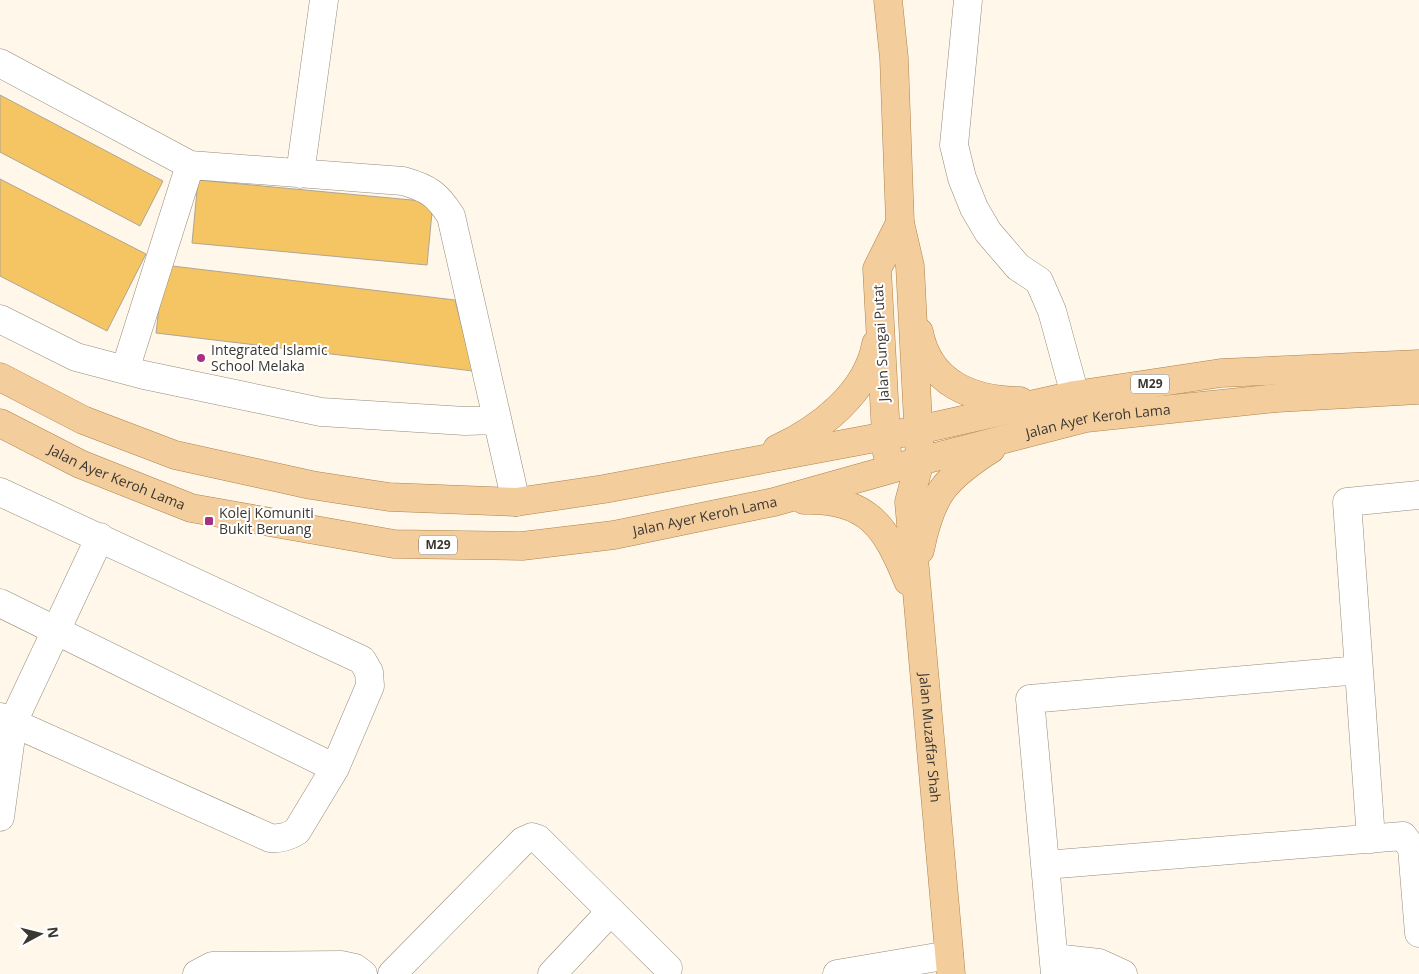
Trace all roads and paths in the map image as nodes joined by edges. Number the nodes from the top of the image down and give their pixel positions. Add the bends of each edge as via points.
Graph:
1 (324, 0) edge
2 (888, 0) edge
3 (968, 0) edge
4 (0, 64) edge
5 (190, 165) junction
6 (300, 174) junction
7 (900, 223) junction
8 (910, 294) junction
9 (0, 319) edge
10 (880, 323) junction
11 (1419, 364) edge
12 (125, 370) junction
13 (0, 377) edge
14 (1419, 390) edge
15 (1075, 395) junction
16 (1039, 403) junction
17 (497, 420) junction
18 (0, 423) edge
19 (918, 430) junction
20 (1036, 430) junction
21 (885, 436) junction
22 (920, 460) junction
23 (751, 462) junction
24 (888, 469) junction
25 (0, 492) edge
26 (1419, 494) edge
27 (516, 502) junction
28 (774, 502) junction
29 (909, 502) junction
30 (100, 537) junction
31 (916, 591) junction
32 (0, 603) edge
33 (56, 630) junction
34 (1359, 670) junction
35 (7, 719) edge
36 (335, 768) junction
37 (0, 817) edge
38 (1371, 839) junction
39 (1045, 865) junction
40 (611, 911) junction
41 (1419, 933) edge
42 (950, 964) edge
43 (1054, 966) edge
44 (668, 968) dead end
45 (197, 974) edge
46 (363, 974) edge
47 (392, 974) edge
48 (552, 974) edge
49 (837, 974) edge
50 (1123, 974) edge

1 - 6 street
2 - 7 main road, Jalan Sungai Putat via 894,58
3 - 15 street via 954,145 962,178 988,232 1018,267 1039,281 1052,311
4 - 5 street
5 - 6 street
5 - 12 street
6 - 17 street via 403,181 424,187 440,198 450,216
7 - 8 main road, Jalan Sungai Putat via 910,266
7 - 10 main road, Jalan Sungai Putat via 877,269
8 - 16 main road via 921,342 943,379 980,396
8 - 19 main road, Jalan Sungai Putat
9 - 12 street via 76,357
10 - 21 main road, Jalan Sungai Putat
10 - 23 main road via 870,367 849,397 794,441
11 - 15 main road, Jalan Ayer Keroh Lama / M29 via 1221,373
12 - 17 street via 321,412 465,422
13 - 27 main road, Jalan Ayer Keroh Lama / M29 via 83,420 175,456 311,485 389,497
14 - 20 main road, Jalan Ayer Keroh Lama / M29 via 1268,399 1086,418
15 - 16 main road, Jalan Ayer Keroh Lama / M29
16 - 19 main road, Jalan Ayer Keroh Lama / M29
17 - 27 street
18 - 28 main road, Jalan Ayer Keroh Lama / M29 via 80,464 191,508 394,544 522,546 614,535
19 - 21 main road, Jalan Ayer Keroh Lama / M29
19 - 22 main road, Jalan Sungai Putat
20 - 22 main road, Jalan Ayer Keroh Lama / M29
20 - 31 main road via 992,449 954,474 944,486 928,516
21 - 23 main road, Jalan Ayer Keroh Lama / M29
21 - 24 main road, Jalan Sungai Putat
22 - 24 main road, Jalan Ayer Keroh Lama / M29
22 - 29 main road, Jalan Muzaffar Shah
23 - 27 main road, Jalan Ayer Keroh Lama / M29
24 - 28 main road, Jalan Ayer Keroh Lama / M29
24 - 29 main road, Jalan Muzaffar Shah
25 - 30 street
26 - 34 street via 1347,502
28 - 31 main road via 814,500 859,508 892,544
29 - 31 main road, Jalan Muzaffar Shah
30 - 33 street
30 - 36 street via 362,660 369,672 370,686
31 - 42 main road, Jalan Muzaffar Shah
32 - 33 street
33 - 35 street
33 - 36 street
34 - 38 street
34 - 39 street via 1030,699
35 - 36 street via 270,838 289,836 297,831
35 - 37 street
38 - 39 street
38 - 41 street via 1403,836 1412,848
39 - 43 street
40 - 44 street
40 - 47 street via 538,839 532,837 522,841
40 - 48 street
42 - 49 street
43 - 50 street via 1099,963
45 - 46 street via 212,966 331,965 355,968

